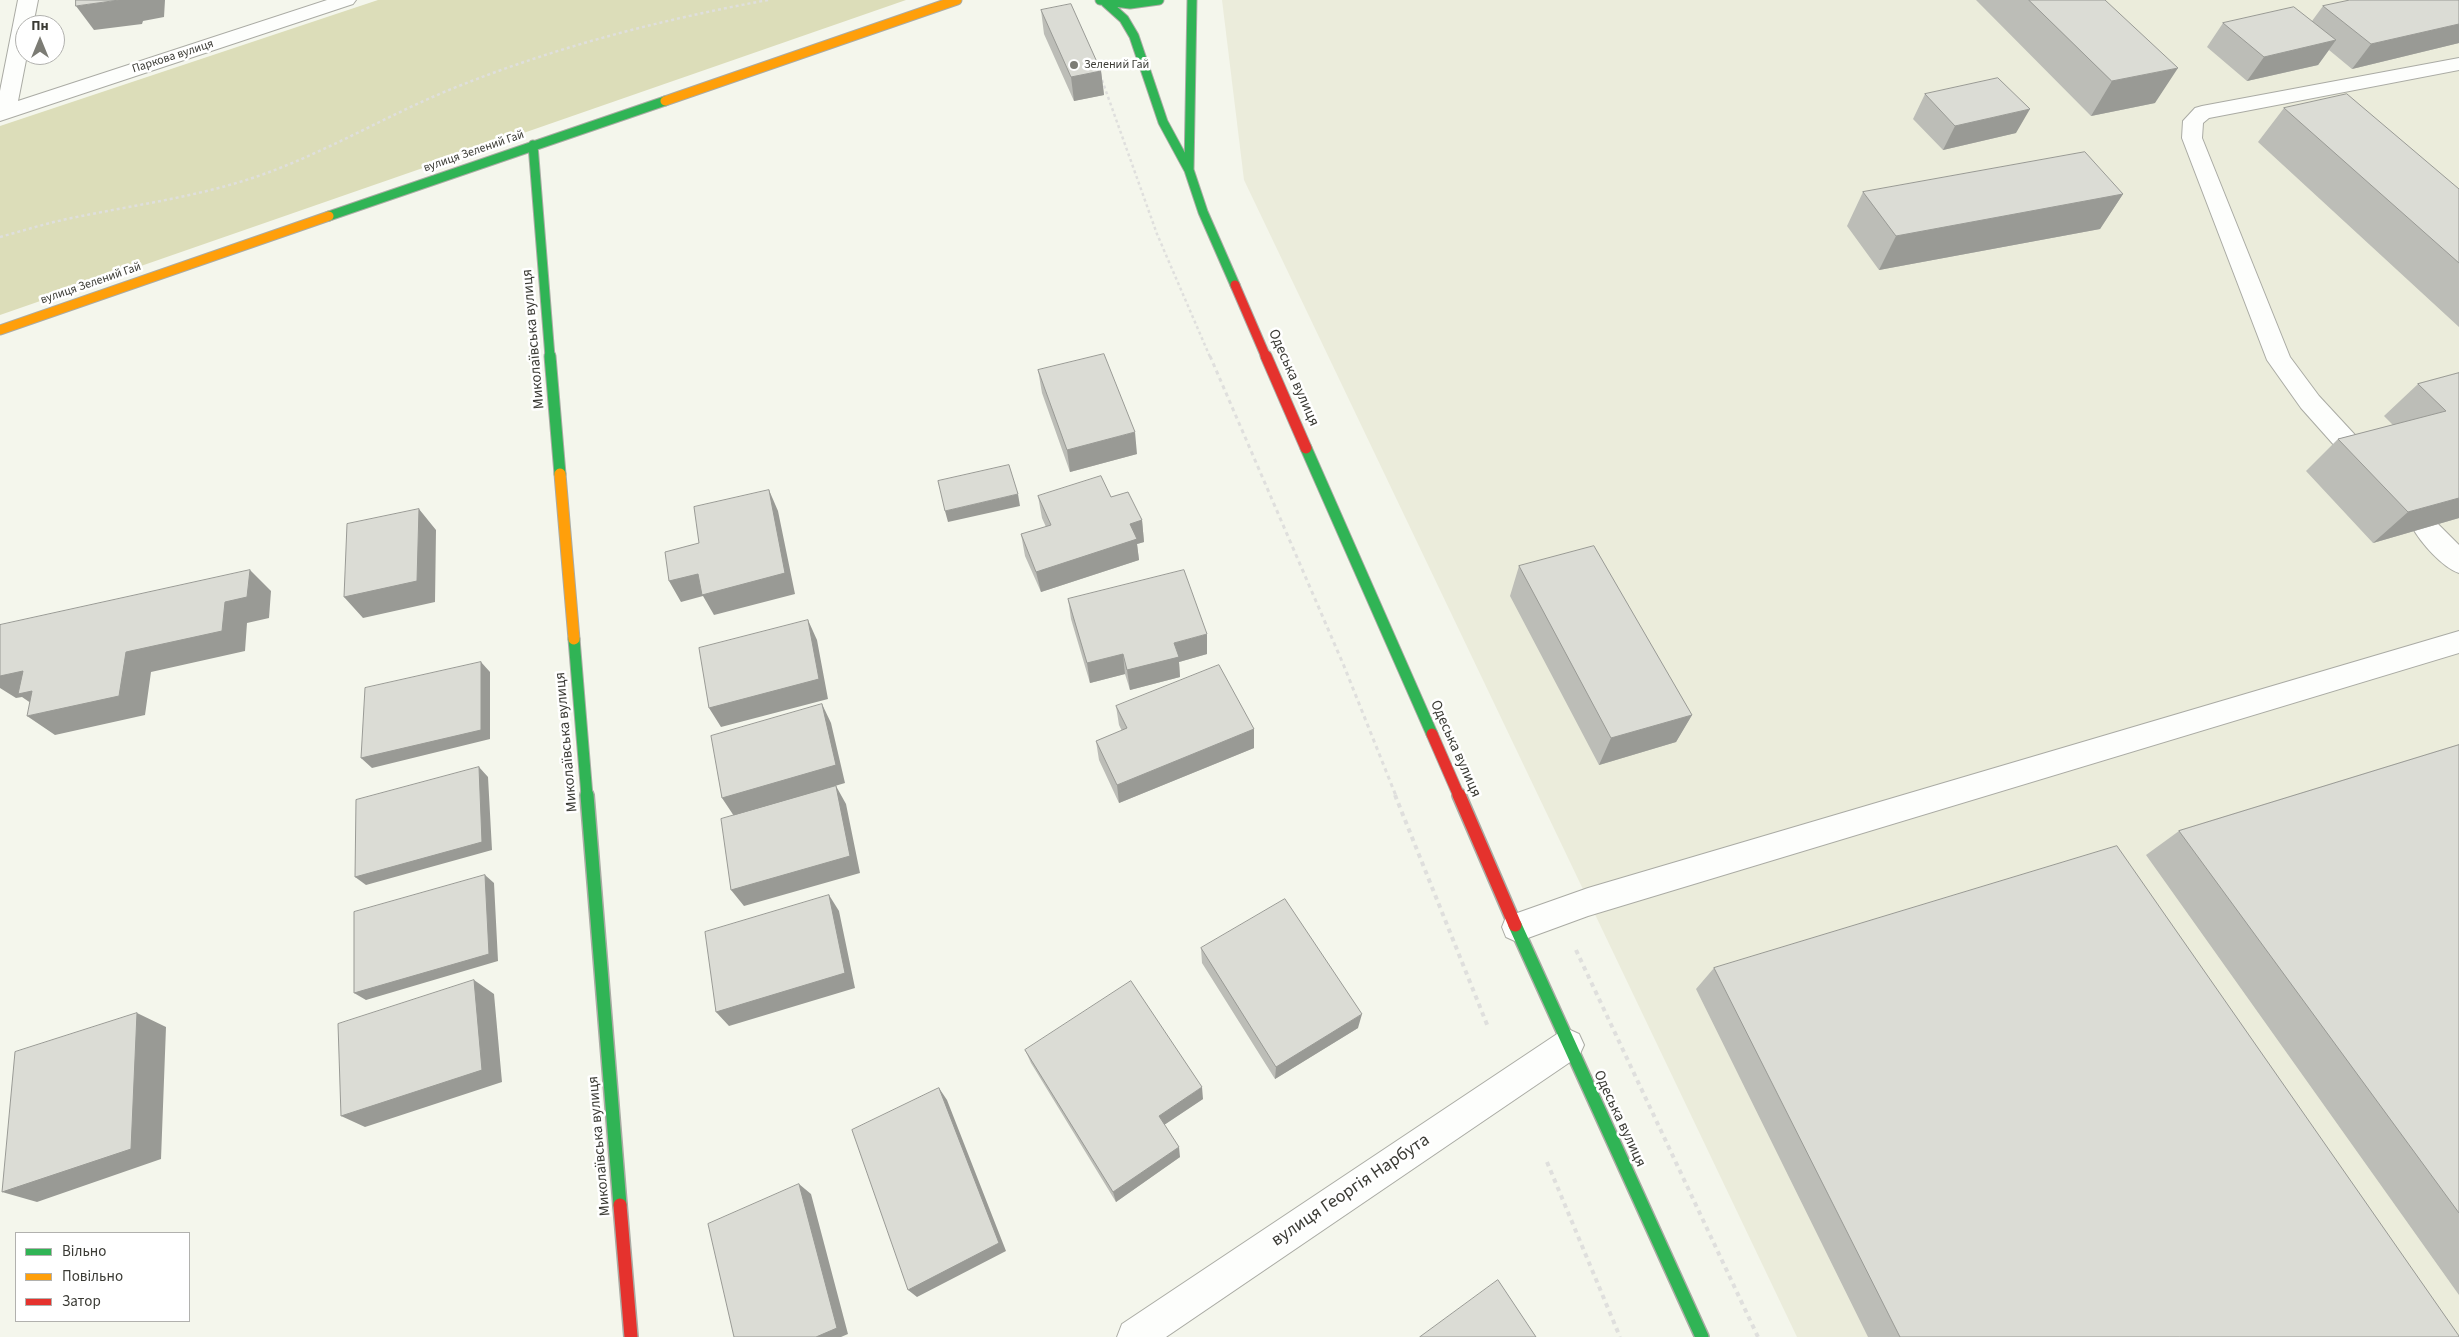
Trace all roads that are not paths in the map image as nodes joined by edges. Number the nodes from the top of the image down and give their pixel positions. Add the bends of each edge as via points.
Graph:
1 (28, 0) edge
2 (346, 0) edge
3 (957, 0) edge
4 (1159, 0) edge
5 (1192, 0) edge
6 (1102, 1) edge
7 (2459, 64) edge
8 (3, 113) edge
9 (533, 145) junction
10 (1189, 170) junction
11 (0, 330) edge
12 (2359, 456) edge
13 (2425, 527) edge
14 (2459, 562) edge
15 (2459, 642) edge
16 (1517, 927) junction
17 (1568, 1044) junction
18 (631, 1337) edge
19 (1134, 1337) edge
20 (1702, 1337) edge

1 - 8 street
2 - 8 street, Паркова вулиця
3 - 9 street, вулиця Зелений Гай
4 - 6 street via 1130,4
5 - 10 street, Одеська вулиця via 1188,33 1192,122
6 - 10 street, Одеська вулиця via 1124,19 1134,36 1164,122
7 - 12 street via 2202,113 2193,121 2192,138 2278,360 2310,402
9 - 11 street, вулиця Зелений Гай
9 - 18 street, Миколаївська вулиця
10 - 16 street, Одеська вулиця via 1204,212
13 - 14 street
15 - 16 street via 1588,902
16 - 17 street, Одеська вулиця
17 - 19 street, вулиця Георгія Нарбута
17 - 20 street, Одеська вулиця

